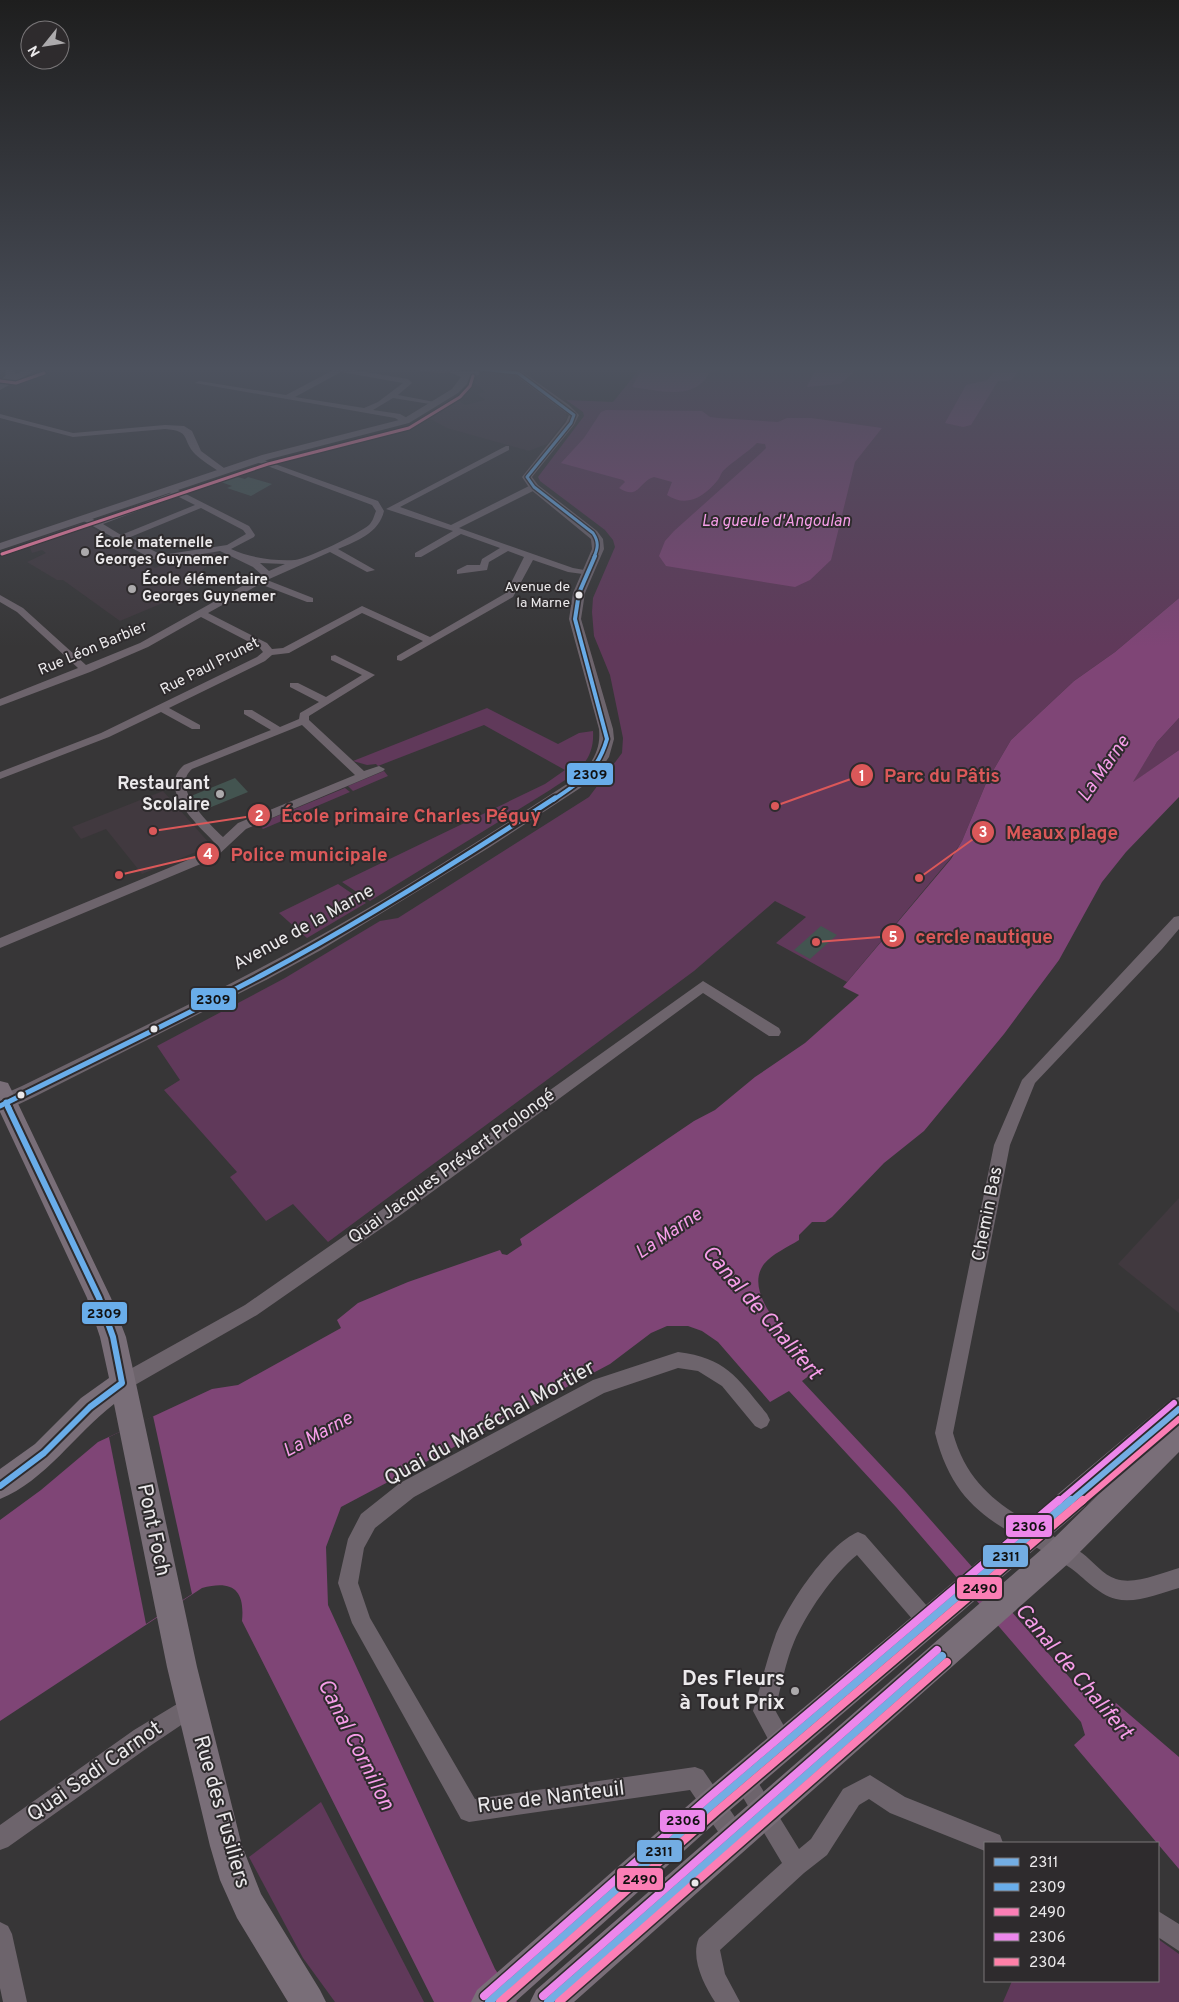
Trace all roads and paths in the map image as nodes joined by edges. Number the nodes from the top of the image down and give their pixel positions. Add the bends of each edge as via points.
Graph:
1 (208, 459) edge
2 (485, 459) edge
3 (540, 459) edge
4 (255, 460) joint
5 (224, 471) junction
6 (534, 487) junction
7 (174, 491) junction
8 (202, 505) junction
9 (395, 508) junction
10 (380, 511) junction
11 (85, 518) junction
12 (96, 524) junction
13 (455, 529) junction
14 (120, 538) junction
15 (0, 547) edge
16 (507, 548) junction
17 (223, 549) junction
18 (330, 549) junction
19 (418, 555) dead end
20 (532, 556) junction
21 (243, 559) junction
22 (295, 562) junction
23 (370, 570) dead end
24 (460, 572) dead end
25 (587, 574) junction
26 (264, 578) junction
27 (0, 598) edge
28 (310, 600) dead end
29 (201, 614) junction
30 (431, 641) junction
31 (270, 652) junction
32 (335, 658) dead end
33 (401, 658) dead end
34 (86, 670) junction
35 (294, 685) dead end
36 (326, 701) junction
37 (0, 703) edge
38 (162, 708) junction
39 (248, 712) dead end
40 (304, 721) junction
41 (196, 726) dead end
42 (280, 731) junction
43 (379, 769) dead end
44 (0, 776) edge
45 (363, 776) junction
46 (224, 846) junction
47 (1179, 920) edge
48 (0, 943) edge
49 (774, 1032) dead end
50 (2, 1097) edge
51 (122, 1383) junction
52 (1179, 1409) edge
53 (761, 1420) dead end
54 (1179, 1434) edge
55 (0, 1486) edge
56 (1020, 1542) junction
57 (1060, 1552) junction
58 (1179, 1578) edge
59 (935, 1614) junction
60 (362, 1623) joint
61 (176, 1637) joint
62 (192, 1706) junction
63 (783, 1744) junction
64 (743, 1779) junction
65 (712, 1805) junction
66 (763, 1812) junction
67 (735, 1837) junction
68 (0, 1839) edge
69 (990, 1842) edge
70 (796, 1865) junction
71 (1159, 1924) edge
72 (0, 1934) edge
73 (1179, 1939) edge
74 (15, 2002) edge
75 (308, 2002) edge
76 (489, 2002) edge
77 (548, 2002) edge
78 (728, 2002) edge

1 - 5 street
2 - 9 street
3 - 6 street via 528,474 527,480
4 - 5 street
4 - 10 street via 375,503
5 - 7 street
6 - 13 street
6 - 25 street, Avenue de la Marne via 597,539 598,549
7 - 8 street
7 - 11 street
7 - 12 street
8 - 14 street
8 - 17 street via 251,533 248,539
9 - 10 street
9 - 13 street
10 - 18 street, Rue Léon Barbier via 376,523 367,531
11 - 12 street
11 - 15 street
12 - 14 street
13 - 16 street
13 - 19 street via 435,550
14 - 17 street via 162,558
16 - 20 street
16 - 24 street via 485,561 484,573 467,568
17 - 21 street
18 - 22 street, Rue Léon Barbier
18 - 23 street
20 - 25 street
20 - 30 street via 527,559 510,595
21 - 22 street
21 - 26 street via 256,565
22 - 26 street, Rue Léon Barbier
25 - 50 street, Avenue de la Marne via 575,619 607,739 602,756 589,776 492,840 315,946 253,979
26 - 28 street
26 - 29 street, Rue Léon Barbier
27 - 34 street via 20,610
29 - 31 street via 263,645
29 - 34 street, Rue Léon Barbier via 144,645
30 - 31 street, Rue Paul Prunet via 362,609 285,650
30 - 33 street
31 - 38 street, Rue Paul Prunet
32 - 36 street via 370,676
34 - 37 street, Rue Léon Barbier
35 - 36 street
36 - 40 street via 304,715
38 - 41 street
38 - 44 street, Rue Paul Prunet via 105,735
39 - 42 street
40 - 42 street
40 - 45 street
42 - 46 street via 188,767 180,774 181,797
43 - 45 street
45 - 46 street via 242,826
46 - 48 street via 211,855
47 - 56 street, Chemin Bas via 1029,1080 1002,1145 944,1433 947,1454 974,1495
49 - 51 street, Quai Jacques Prévert Prolongé via 703,986 251,1310
50 - 51 main road, Pont Foch via 99,1298
51 - 55 main road via 90,1407 44,1453
51 - 61 main road, Pont Foch
52 - 56 main road
53 - 60 street, Quai du Maréchal Mortier via 728,1380 701,1364 678,1360 599,1386 407,1490 368,1521 355,1546 348,1583
54 - 57 main road
56 - 57 street, Chemin Bas
56 - 59 main road
57 - 58 street, Chemin Bas via 1114,1588 1132,1591
57 - 66 main road
59 - 63 main road
59 - 63 street via 858,1542 834,1561 785,1638 764,1711
60 - 65 street, Rue de Nanteuil via 469,1811 694,1778
61 - 62 main road, Rue des Fusiliers
62 - 68 street, Quai Sadi Carnot
62 - 75 main road, Rue des Fusiliers via 237,1880 249,1906
63 - 64 main road
64 - 65 main road
64 - 66 street
65 - 67 street
65 - 76 main road
66 - 67 main road
66 - 70 street
67 - 77 main road
69 - 70 street via 898,1805 870,1786 850,1797 818,1847
70 - 78 street via 707,1946 714,1978
71 - 73 street
72 - 74 street

